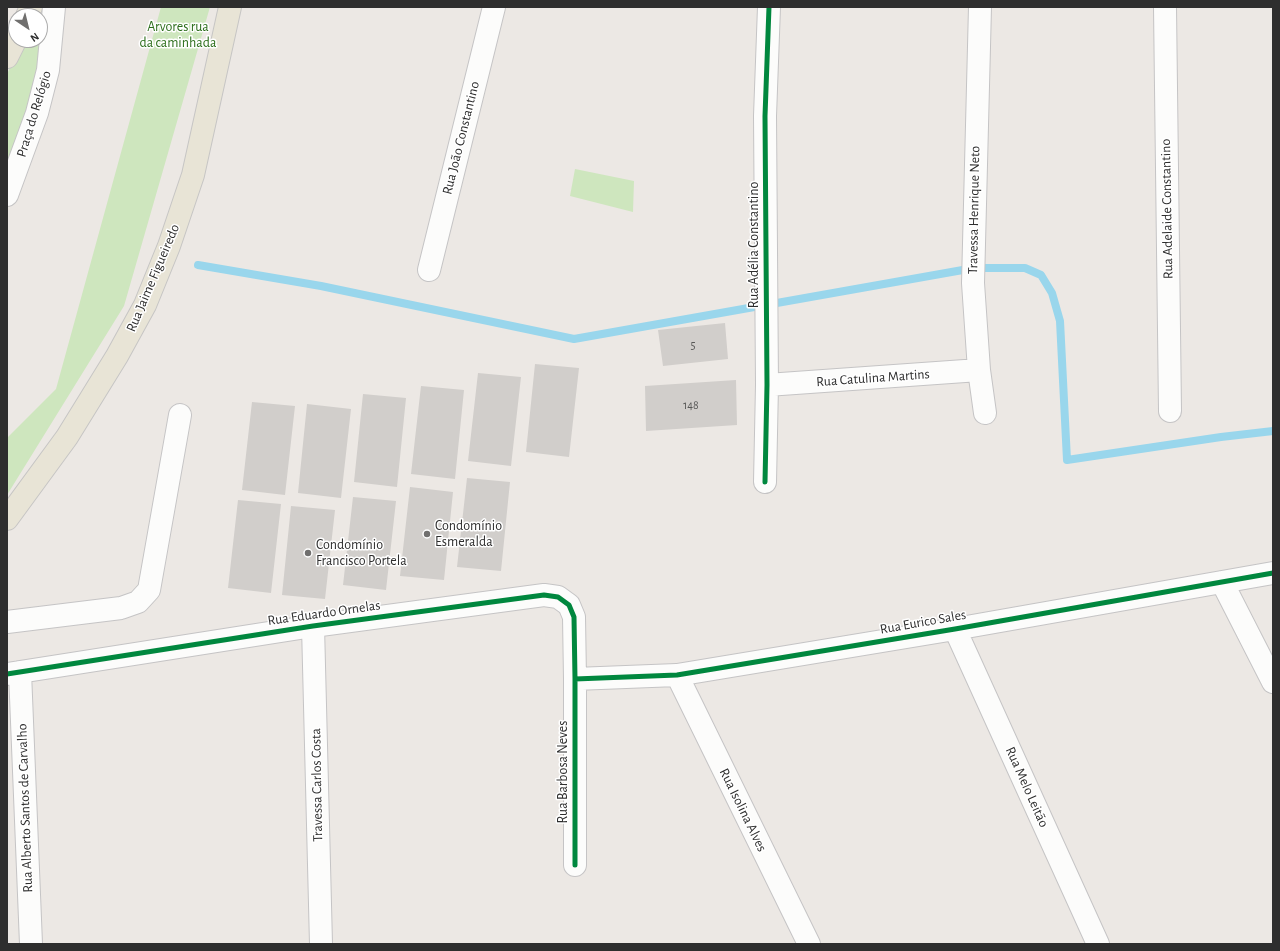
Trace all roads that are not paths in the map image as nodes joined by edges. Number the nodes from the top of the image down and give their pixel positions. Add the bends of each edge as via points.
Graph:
1 (54, 7) edge
2 (230, 7) edge
3 (494, 7) edge
4 (769, 7) edge
5 (980, 7) edge
6 (1165, 7) edge
7 (12, 48) edge
8 (7, 58) edge
9 (7, 194) edge
10 (429, 270) dead end
11 (979, 370) junction
12 (767, 385) junction
13 (1170, 411) dead end
14 (985, 413) dead end
15 (180, 415) dead end
16 (765, 482) dead end
17 (7, 519) edge
18 (1273, 573) edge
19 (1222, 582) junction
20 (7, 622) edge
21 (313, 626) junction
22 (955, 629) junction
23 (13, 673) edge
24 (676, 676) junction
25 (575, 679) junction
26 (1273, 682) edge
27 (575, 865) dead end
28 (31, 944) edge
29 (322, 944) edge
30 (809, 944) edge
31 (1098, 944) edge

1 - 9 street, Praça do Relógio via 48,70 37,113
2 - 17 main road, Rua Jaime Figueiredo via 193,175 169,246 145,304 117,356 67,437
3 - 10 street, Rua João Constantino
4 - 12 street, Rua Adélia Constantino via 765,116
5 - 11 street, Travessa Henrique Neto via 972,283
6 - 13 street, Rua Adelaide Constantino
7 - 8 main road
11 - 12 street, Rua Catulina Martins
11 - 14 street, Travessa Henrique Neto
12 - 16 street, Rua Adélia Constantino
15 - 20 street via 149,590 138,602 121,608
18 - 19 street, Rua Eurico Sales
19 - 22 street, Rua Eurico Sales
19 - 26 street
21 - 23 street, Rua Eduardo Ornelas
21 - 25 street, Rua Eduardo Ornelas via 544,595 558,598 569,605 574,617
21 - 29 street, Travessa Carlos Costa
22 - 24 street, Rua Eurico Sales
22 - 31 street, Rua Melo Leitão
23 - 28 street, Rua Alberto Santos de Carvalho
24 - 25 street, Rua Eurico Sales
24 - 30 street, Rua Isolina Alves
25 - 27 street, Rua Barbosa Neves

